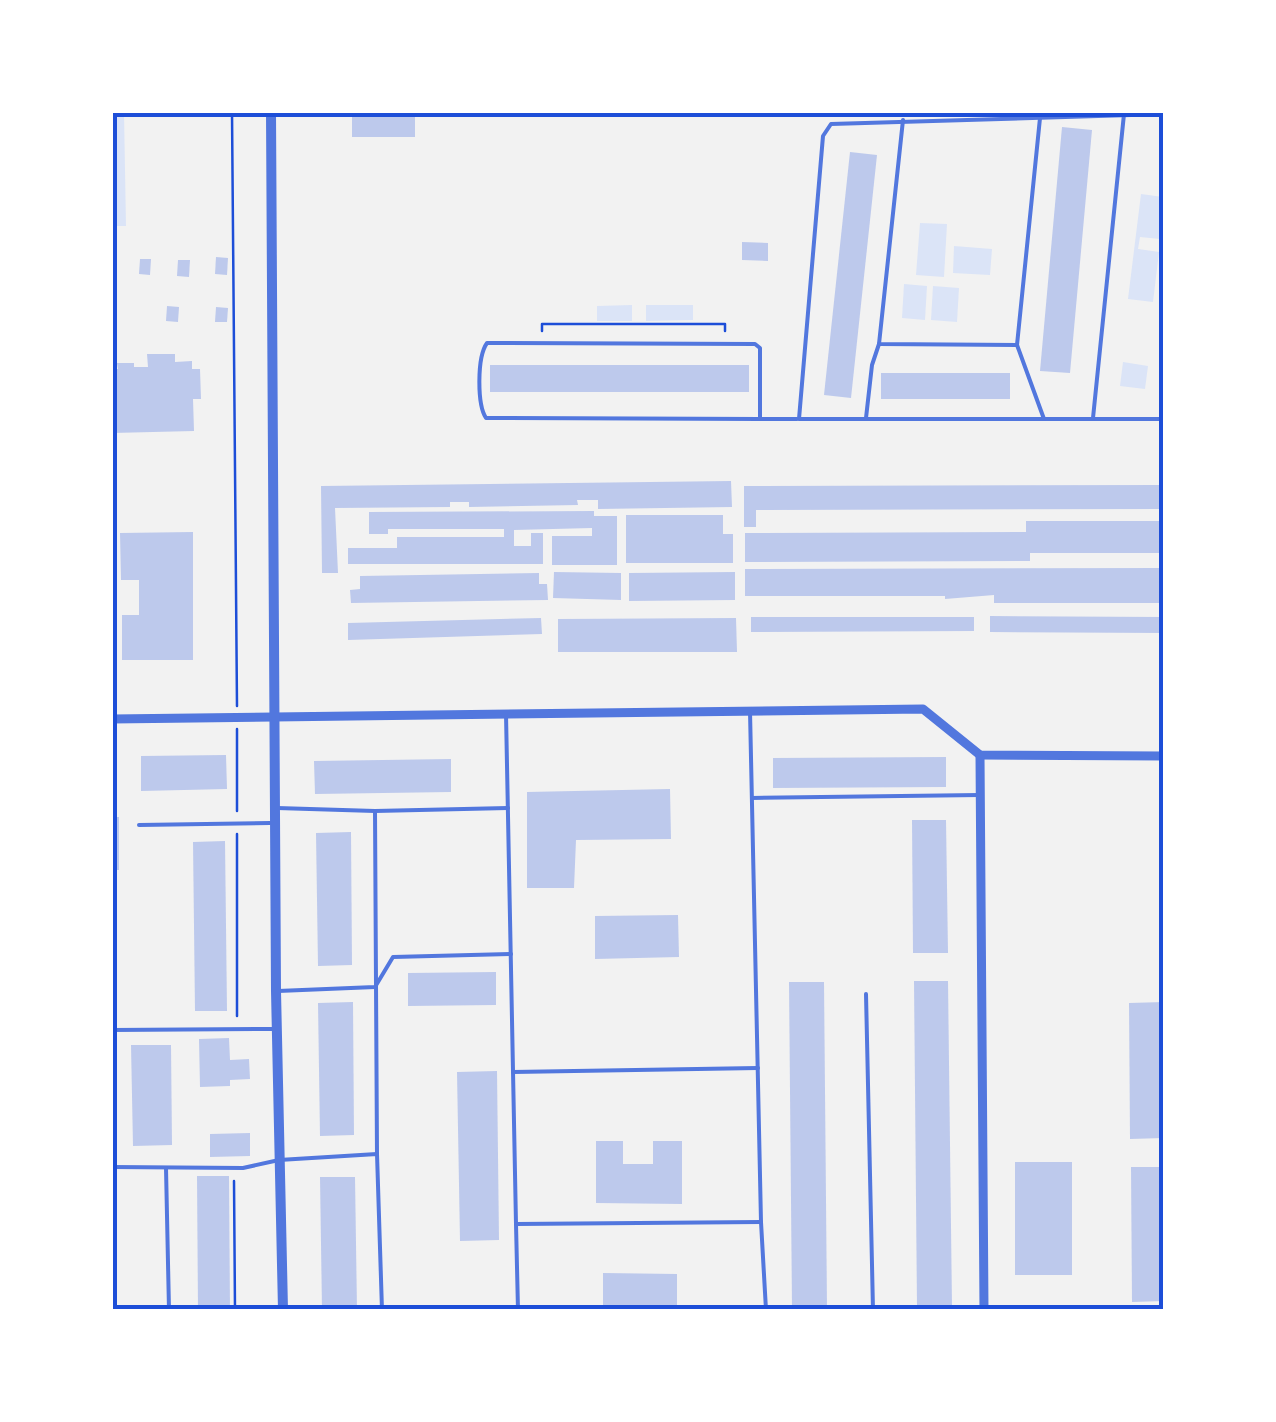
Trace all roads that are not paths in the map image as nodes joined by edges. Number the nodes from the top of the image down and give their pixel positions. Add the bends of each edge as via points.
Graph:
1 (270, 112) edge
2 (1124, 114) edge
3 (1164, 114) edge
4 (1040, 116) junction
5 (903, 120) junction
6 (880, 344) junction
7 (1017, 345) junction
8 (760, 419) junction
9 (799, 419) junction
10 (866, 419) junction
11 (1044, 419) junction
12 (1093, 419) junction
13 (1164, 419) edge
14 (750, 711) junction
15 (506, 714) junction
16 (274, 716) junction
17 (112, 719) edge
18 (980, 755) junction
19 (1164, 756) edge
20 (980, 795) junction
21 (752, 798) junction
22 (275, 808) junction
23 (508, 808) junction
24 (375, 811) junction
25 (275, 823) junction
26 (138, 825) dead end
27 (510, 954) junction
28 (376, 987) junction
29 (276, 992) junction
30 (866, 994) dead end
31 (277, 1029) junction
32 (112, 1030) edge
33 (112, 1065) edge
34 (758, 1068) junction
35 (513, 1072) junction
36 (378, 1154) junction
37 (279, 1160) junction
38 (114, 1167) edge
39 (166, 1168) junction
40 (761, 1222) junction
41 (516, 1224) junction
42 (169, 1310) edge
43 (283, 1310) edge
44 (382, 1310) edge
45 (518, 1310) edge
46 (766, 1310) edge
47 (873, 1310) edge
48 (984, 1310) edge

1 - 16 street
2 - 3 lane
2 - 4 lane
2 - 12 lane
4 - 5 lane
4 - 7 lane
5 - 6 lane
5 - 9 lane via 838,122 825,130
6 - 7 lane
6 - 10 lane
7 - 11 lane
8 - 8 lane via 486,418 483,347 746,342 760,348
8 - 9 lane
9 - 10 lane
10 - 11 lane
11 - 12 lane
12 - 13 lane
14 - 15 street
14 - 18 street via 923,709
14 - 21 lane
15 - 16 street
15 - 23 lane
16 - 17 street
16 - 22 street
18 - 19 street
18 - 20 street
20 - 21 lane
20 - 48 street
21 - 34 lane
22 - 24 lane
22 - 25 street
23 - 24 lane
23 - 27 lane
24 - 28 lane
25 - 26 lane
25 - 29 street
27 - 28 lane via 392,957
27 - 35 lane
28 - 29 lane
28 - 36 lane
29 - 31 street
30 - 47 lane
31 - 32 lane
31 - 37 street
33 - 38 lane
34 - 35 lane
34 - 40 lane
35 - 41 lane
36 - 37 lane
36 - 44 lane
37 - 39 lane
37 - 43 street
38 - 39 lane
39 - 42 lane
40 - 41 lane
40 - 46 lane
41 - 45 lane

